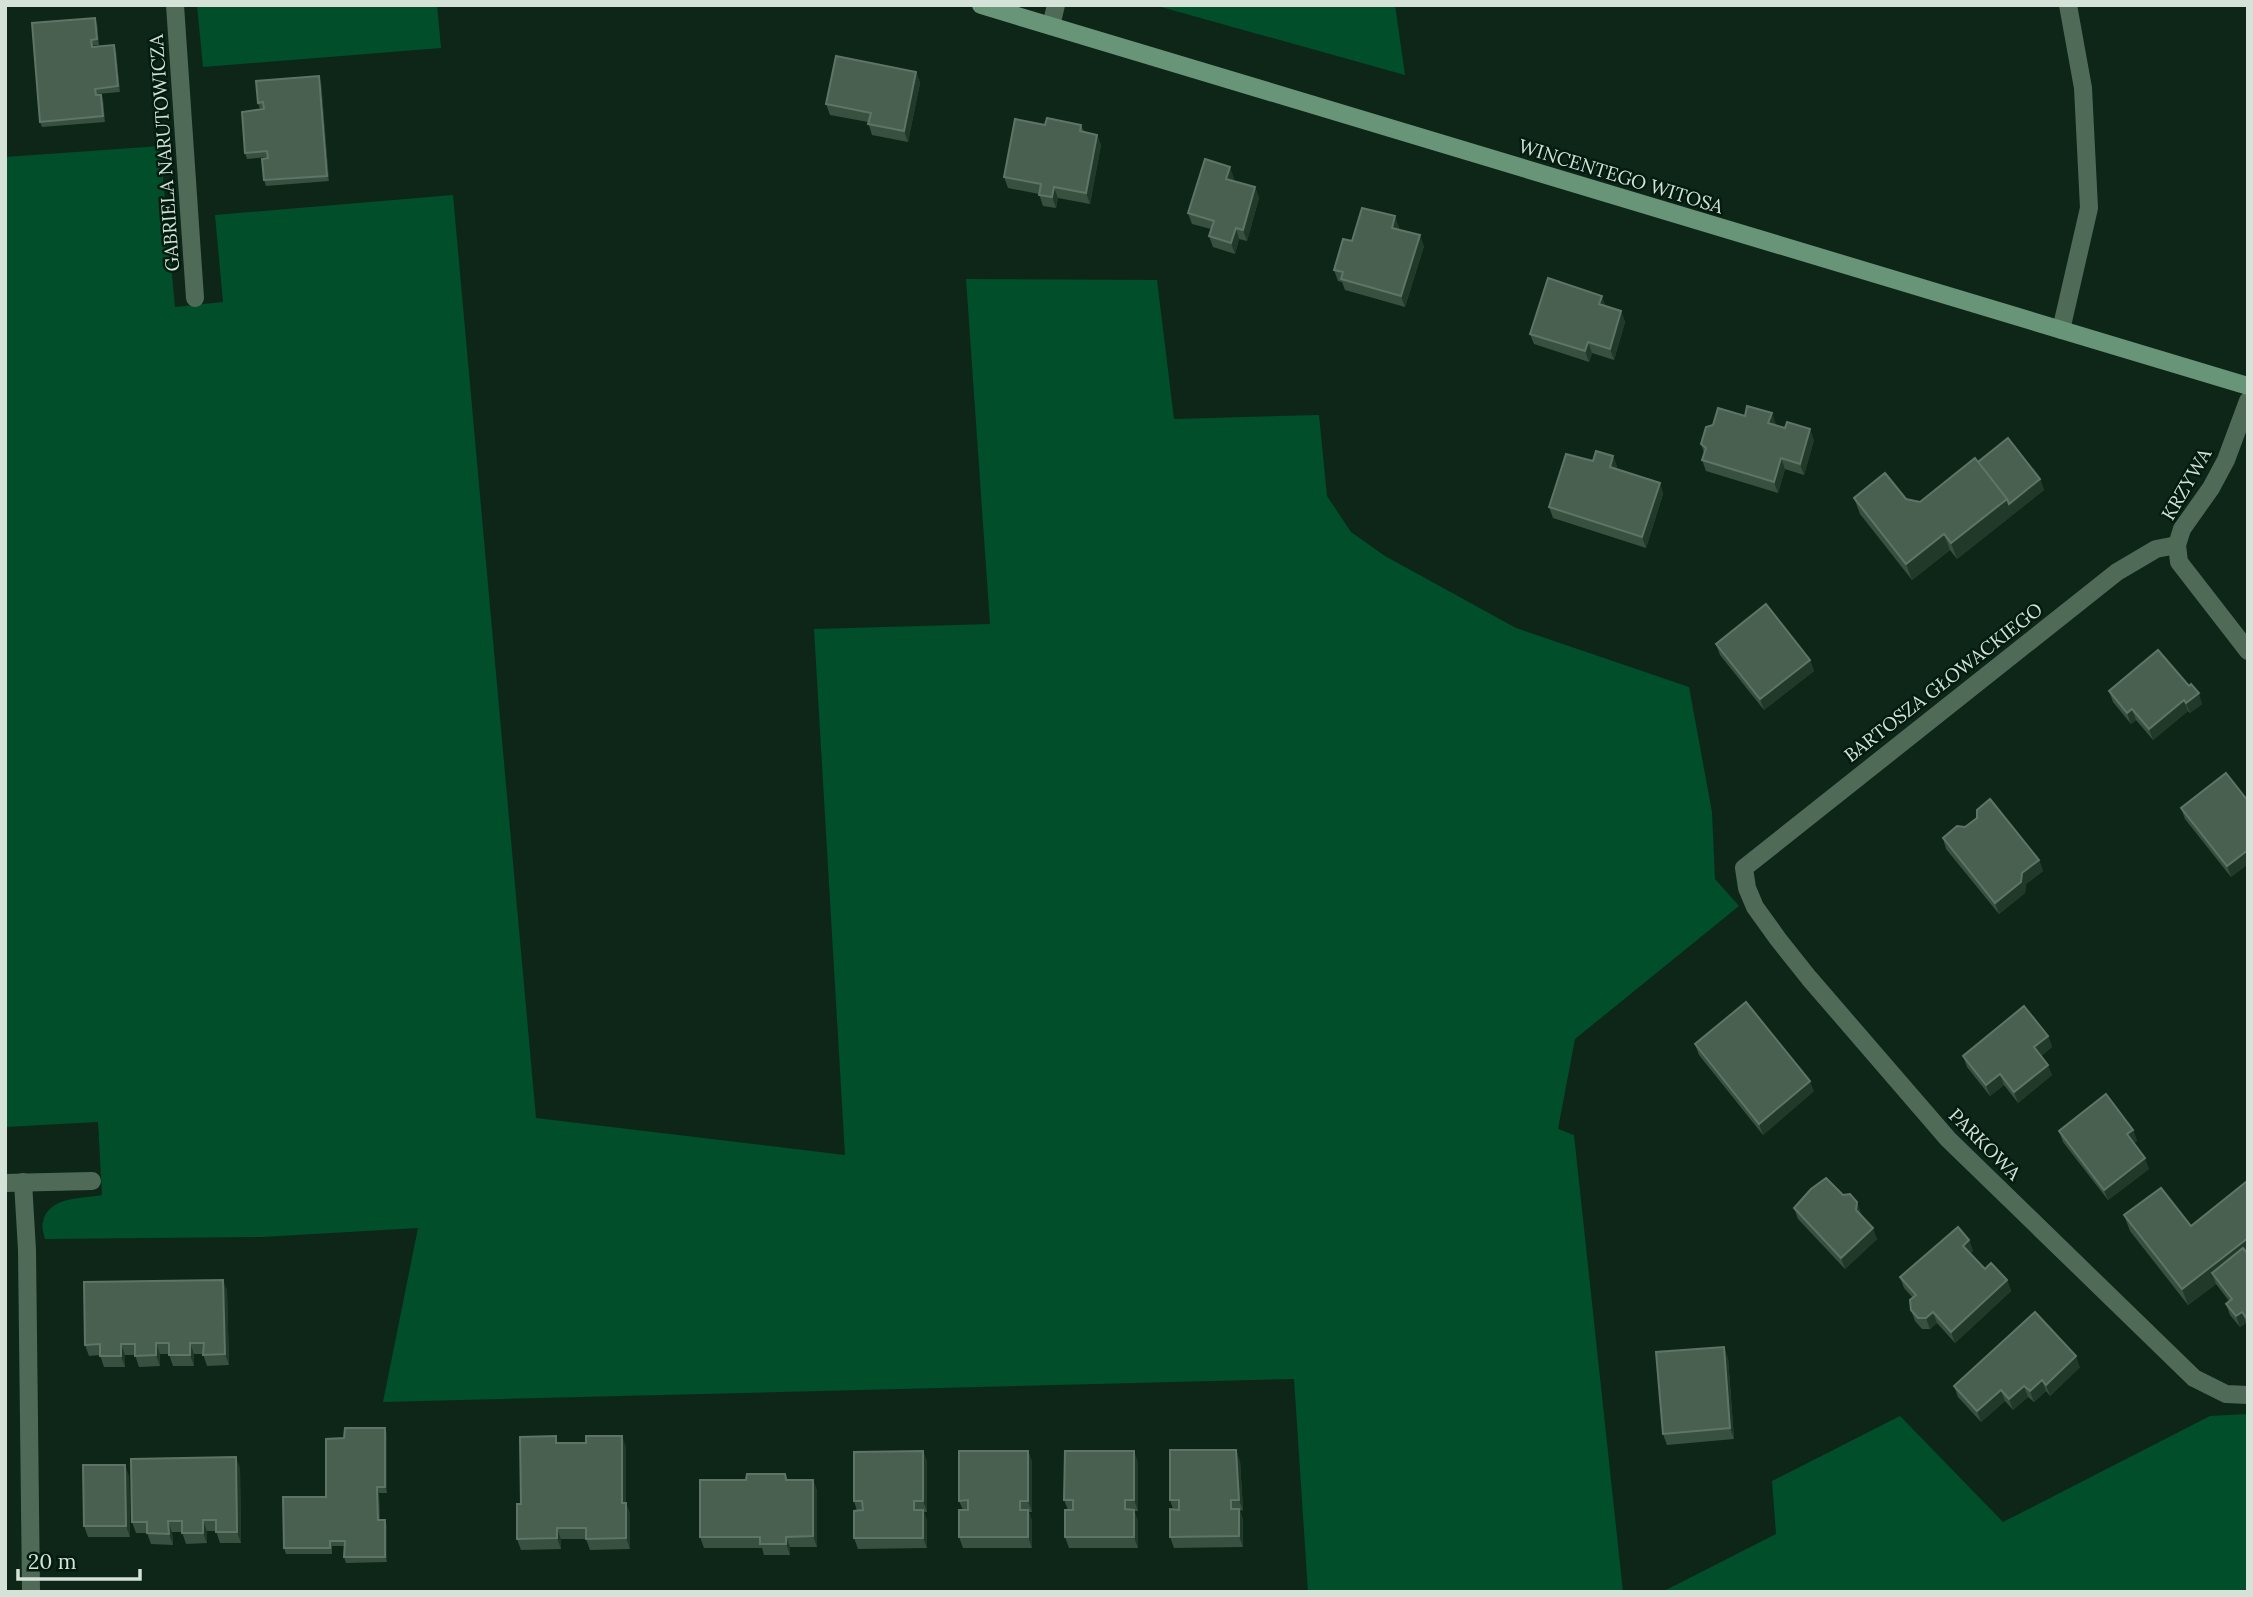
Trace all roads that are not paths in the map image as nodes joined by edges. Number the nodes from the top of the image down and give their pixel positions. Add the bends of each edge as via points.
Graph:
1 (175, 5) edge
2 (981, 5) edge
3 (1056, 5) edge
4 (2068, 5) edge
5 (1051, 26) junction
6 (195, 298) dead end
7 (2061, 330) junction
8 (2248, 386) edge
9 (2248, 401) edge
10 (2177, 545) junction
11 (2248, 651) edge
12 (1744, 868) joint
13 (92, 1181) dead end
14 (14, 1183) edge
15 (2248, 1395) edge
16 (32, 1591) edge

1 - 6 street, GABRIELA NARUTOWICZA
2 - 5 street, WINCENTEGO WITOSA
3 - 5 street
4 - 7 street via 2083,88 2089,208
5 - 7 street, WINCENTEGO WITOSA
7 - 8 street, WINCENTEGO WITOSA
9 - 10 street, KRZYWA via 2226,460
10 - 11 street, KRZYWA via 2179,562
10 - 12 street, BARTOSZA GŁOWACKIEGO via 2156,549 2117,572
12 - 15 street, PARKOWA via 1755,907 1778,939 1948,1139 2193,1378 2226,1394
13 - 14 street
14 - 16 street via 27,1250

